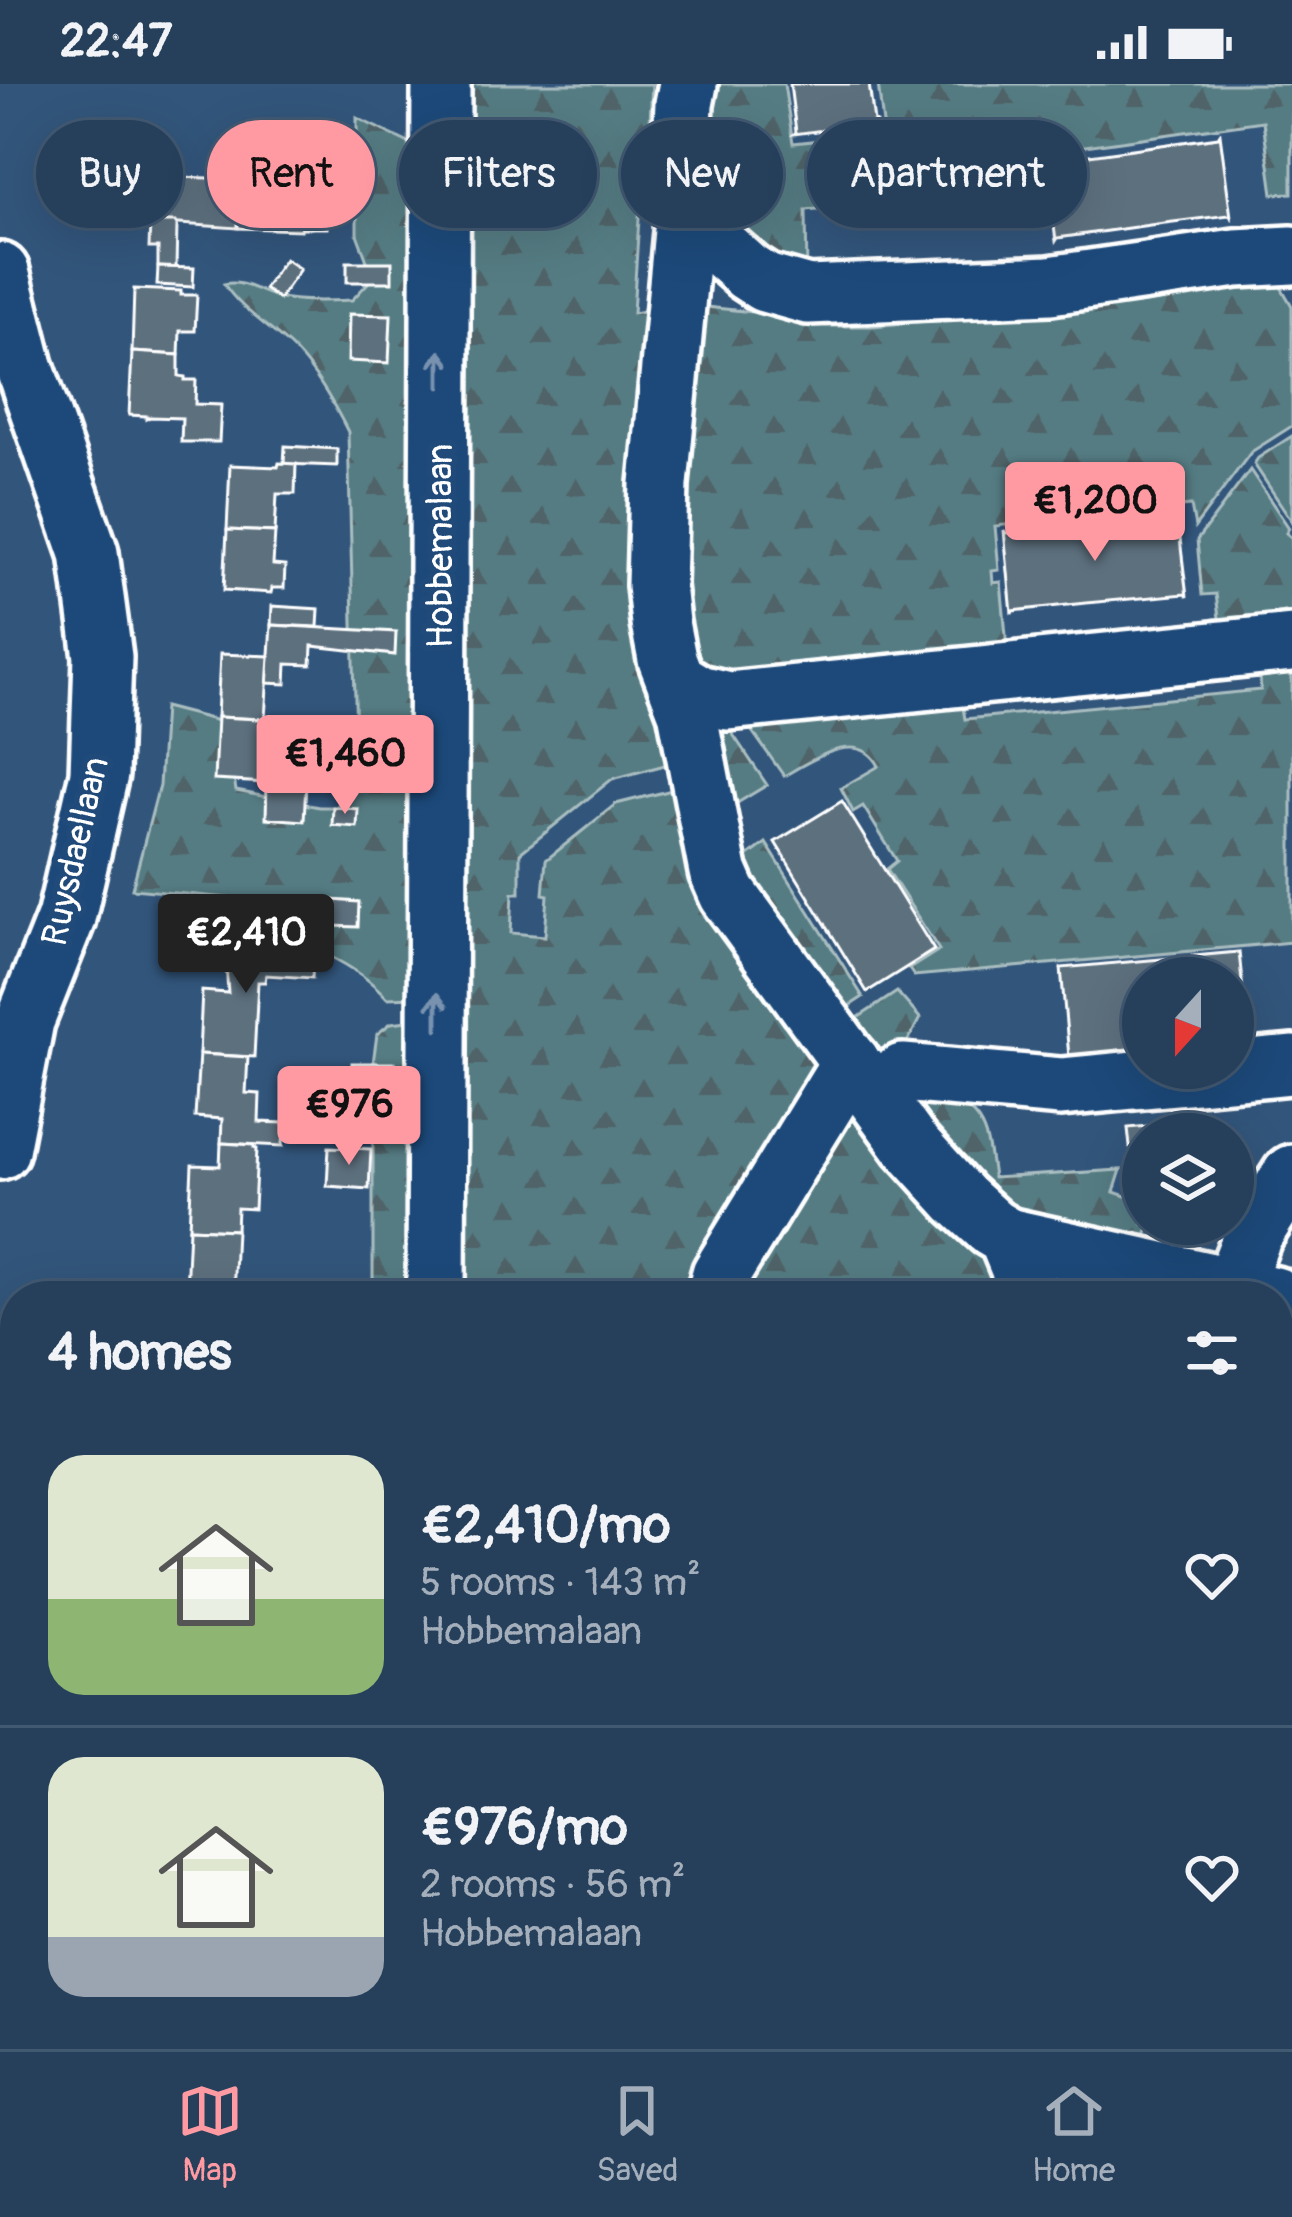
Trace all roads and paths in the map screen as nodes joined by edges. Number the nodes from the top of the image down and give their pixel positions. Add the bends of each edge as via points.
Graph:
1 (441, 84) edge
2 (688, 84) edge
3 (683, 120) edge
4 (683, 228) edge
5 (704, 228) edge
6 (1292, 255) edge
7 (0, 272) edge
8 (22, 426) edge
9 (1292, 643) edge
10 (678, 682) junction
11 (13, 1029) edge
12 (1292, 1065) edge
13 (861, 1077) junction
14 (0, 1150) edge
15 (1292, 1174) edge
16 (1007, 1237) junction
17 (436, 1281) edge
18 (720, 1281) edge
19 (1025, 1281) edge
20 (1207, 1281) edge
21 (1260, 1281) edge

17 -> 1 street, Hobbemalaan
2 - 3 street
4 - 10 street via 657,546 660,623
5 - 6 street via 765,283 808,295 1050,285
7 - 8 street, Ruysdaellaan via 24,366
8 - 11 street, Ruysdaellaan via 89,554 103,657 99,775 66,918
9 - 10 street via 728,701
10 - 13 street via 722,884
11 - 14 street, Ruysdaellaan
12 - 13 street via 1060,1088 903,1073
13 - 16 street via 960,1199
13 - 18 street
15 - 21 street via 1252,1235
16 - 19 street
16 - 20 street

